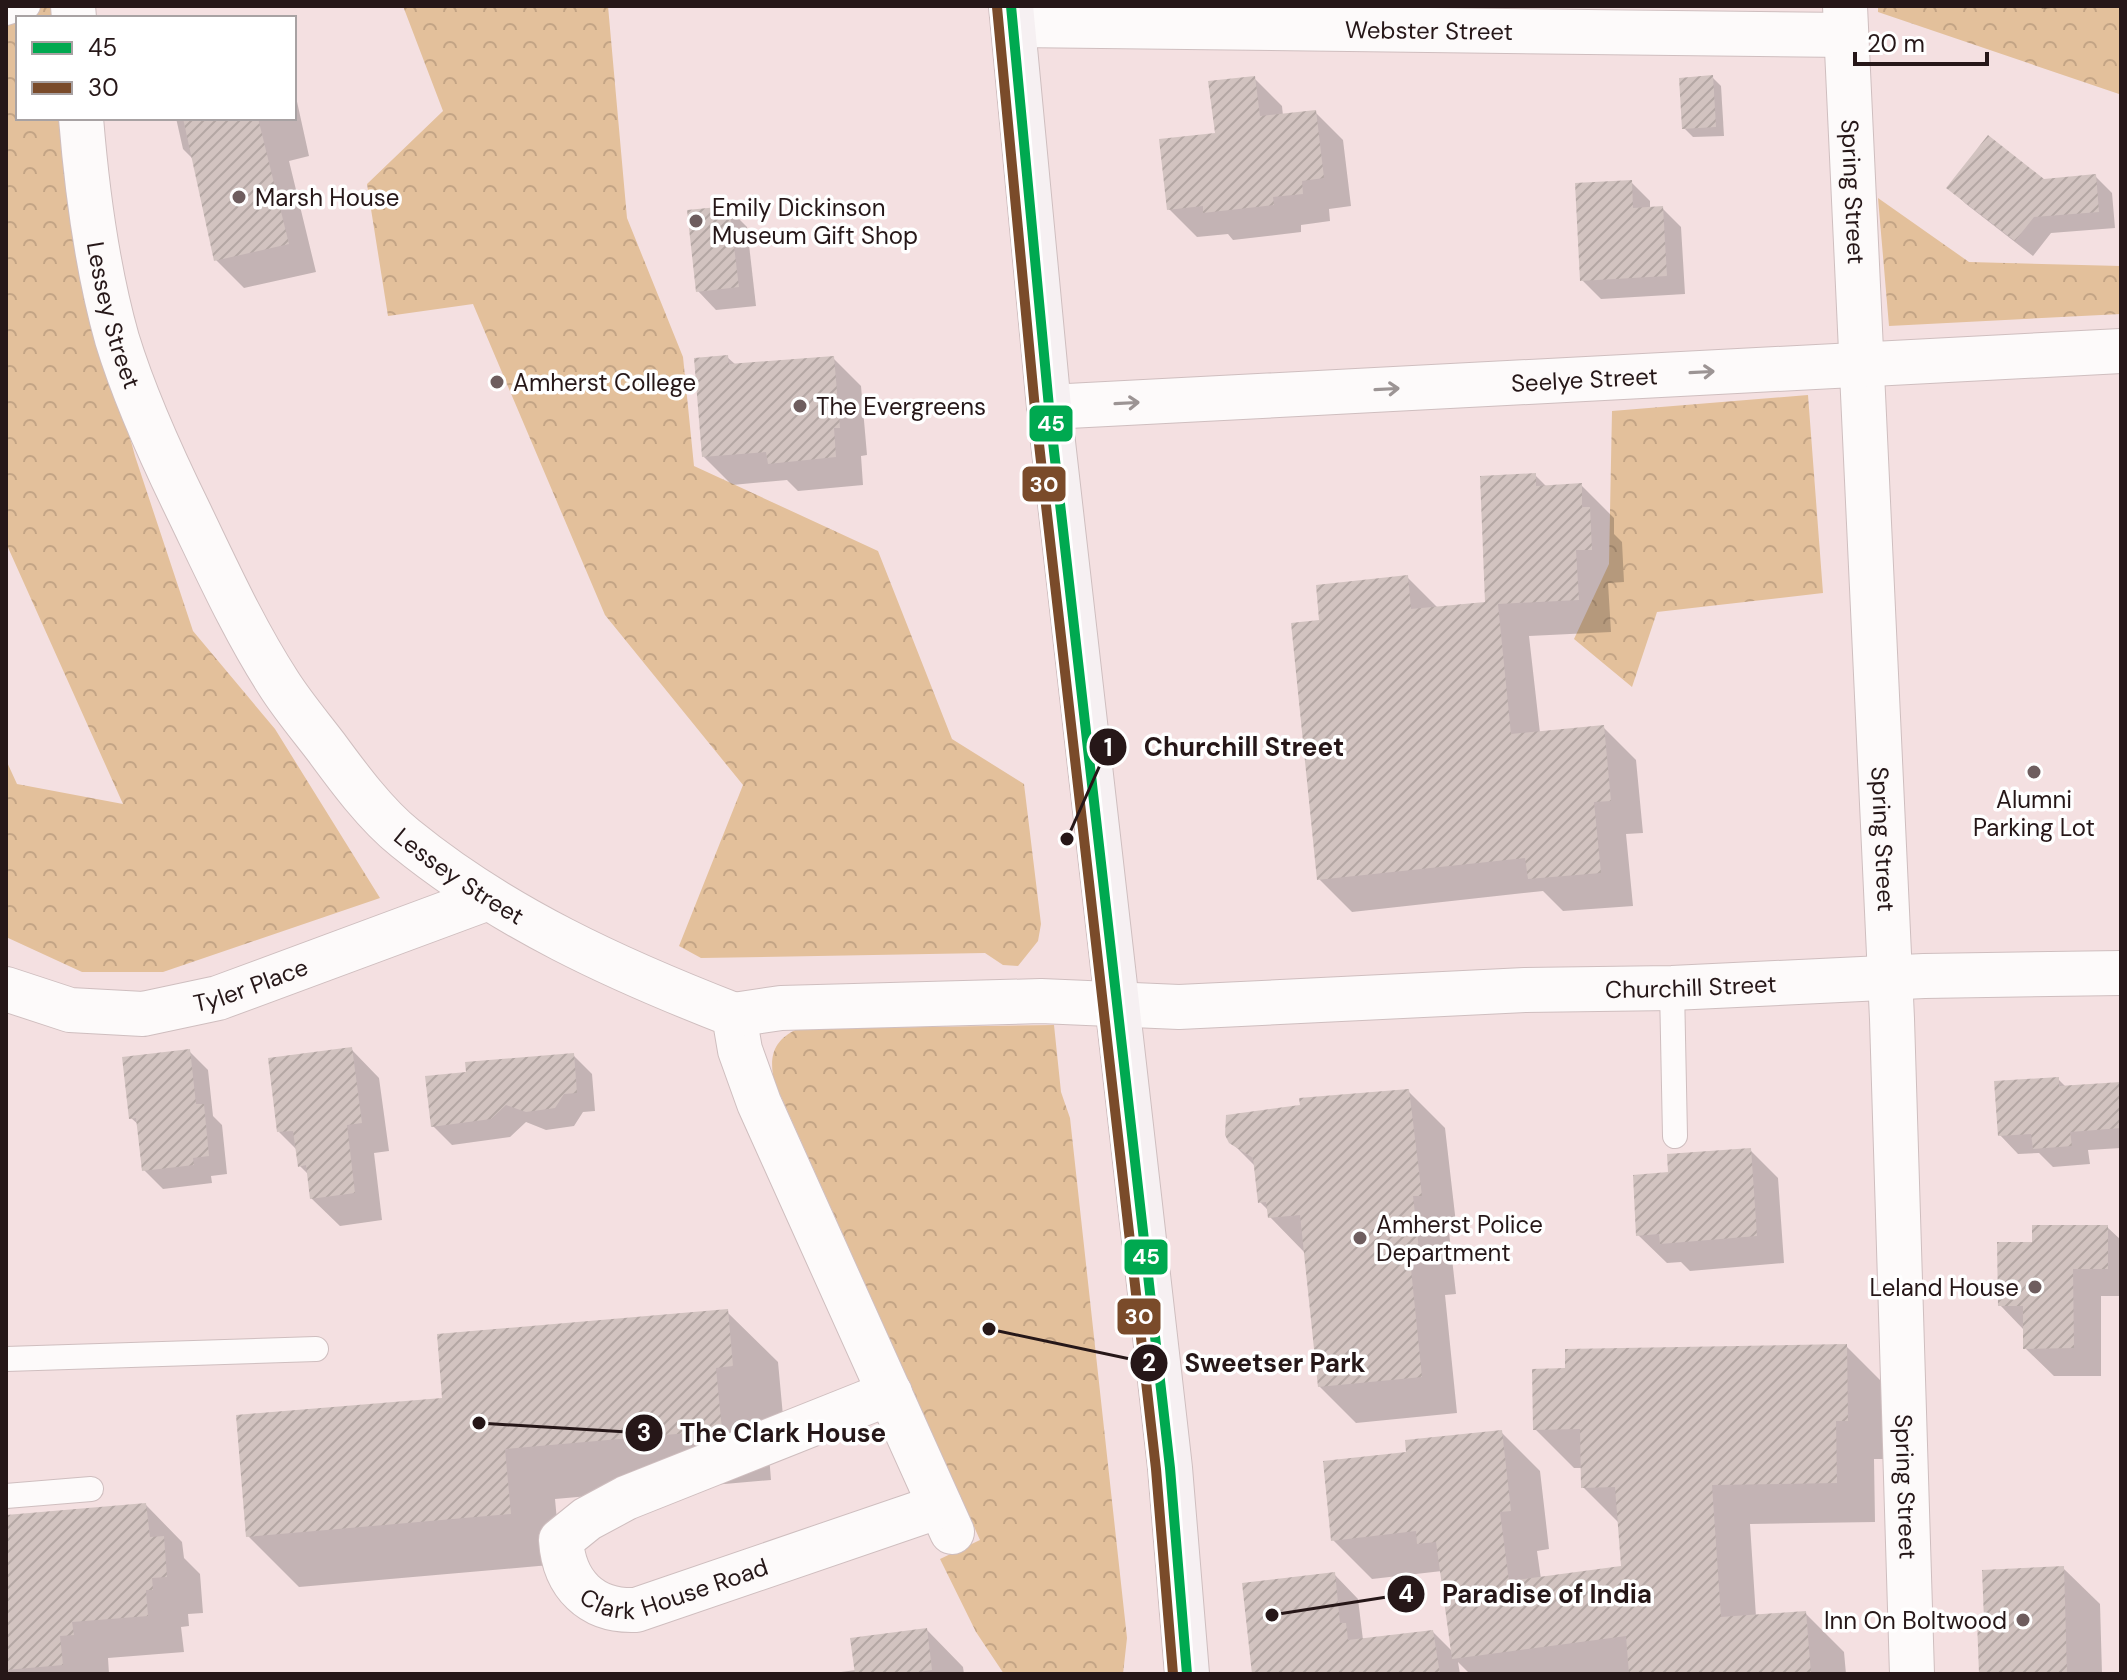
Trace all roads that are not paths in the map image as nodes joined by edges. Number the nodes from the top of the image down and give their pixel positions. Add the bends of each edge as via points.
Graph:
1 (28, 6) edge
2 (6, 13) edge
3 (1012, 16) edge
4 (1846, 20) edge
5 (81, 120) edge
6 (2121, 351) edge
7 (1861, 364) junction
8 (1049, 407) junction
9 (488, 898) junction
10 (2121, 973) edge
11 (1889, 979) junction
12 (1672, 988) junction
13 (6, 989) edge
14 (1116, 1006) junction
15 (734, 1015) junction
16 (1675, 1136) dead end
17 (316, 1349) dead end
18 (6, 1359) edge
19 (890, 1393) junction
20 (91, 1489) dead end
21 (6, 1496) edge
22 (1187, 1674) edge
23 (1912, 1674) edge

1 - 2 lane
3 - 4 street, Webster Street
3 - 8 main road
4 - 7 street, Spring Street
5 - 9 street, Lessey Street via 98,253 118,340 163,459 222,580 279,684 347,776 403,837
6 - 7 street, Seelye Street
8 -> 7 street, Seelye Street
7 - 11 street, Spring Street
8 - 14 main road
9 - 13 street, Tyler Place via 218,998 143,1014 70,1010
9 - 15 street, Lessey Street via 574,947
10 - 11 street, Churchill Street
11 - 12 street, Churchill Street
11 - 23 street, Spring Street
12 - 14 street, Churchill Street
12 - 16 lane
14 - 15 street, Churchill Street via 1041,1001 781,1008
14 - 22 main road via 1170,1468
15 - 19 street via 759,1103
17 - 18 lane
19 - 19 street, Clark House Road via 626,1498 561,1540 563,1562 595,1603 616,1611 636,1610 946,1519
20 - 21 lane

